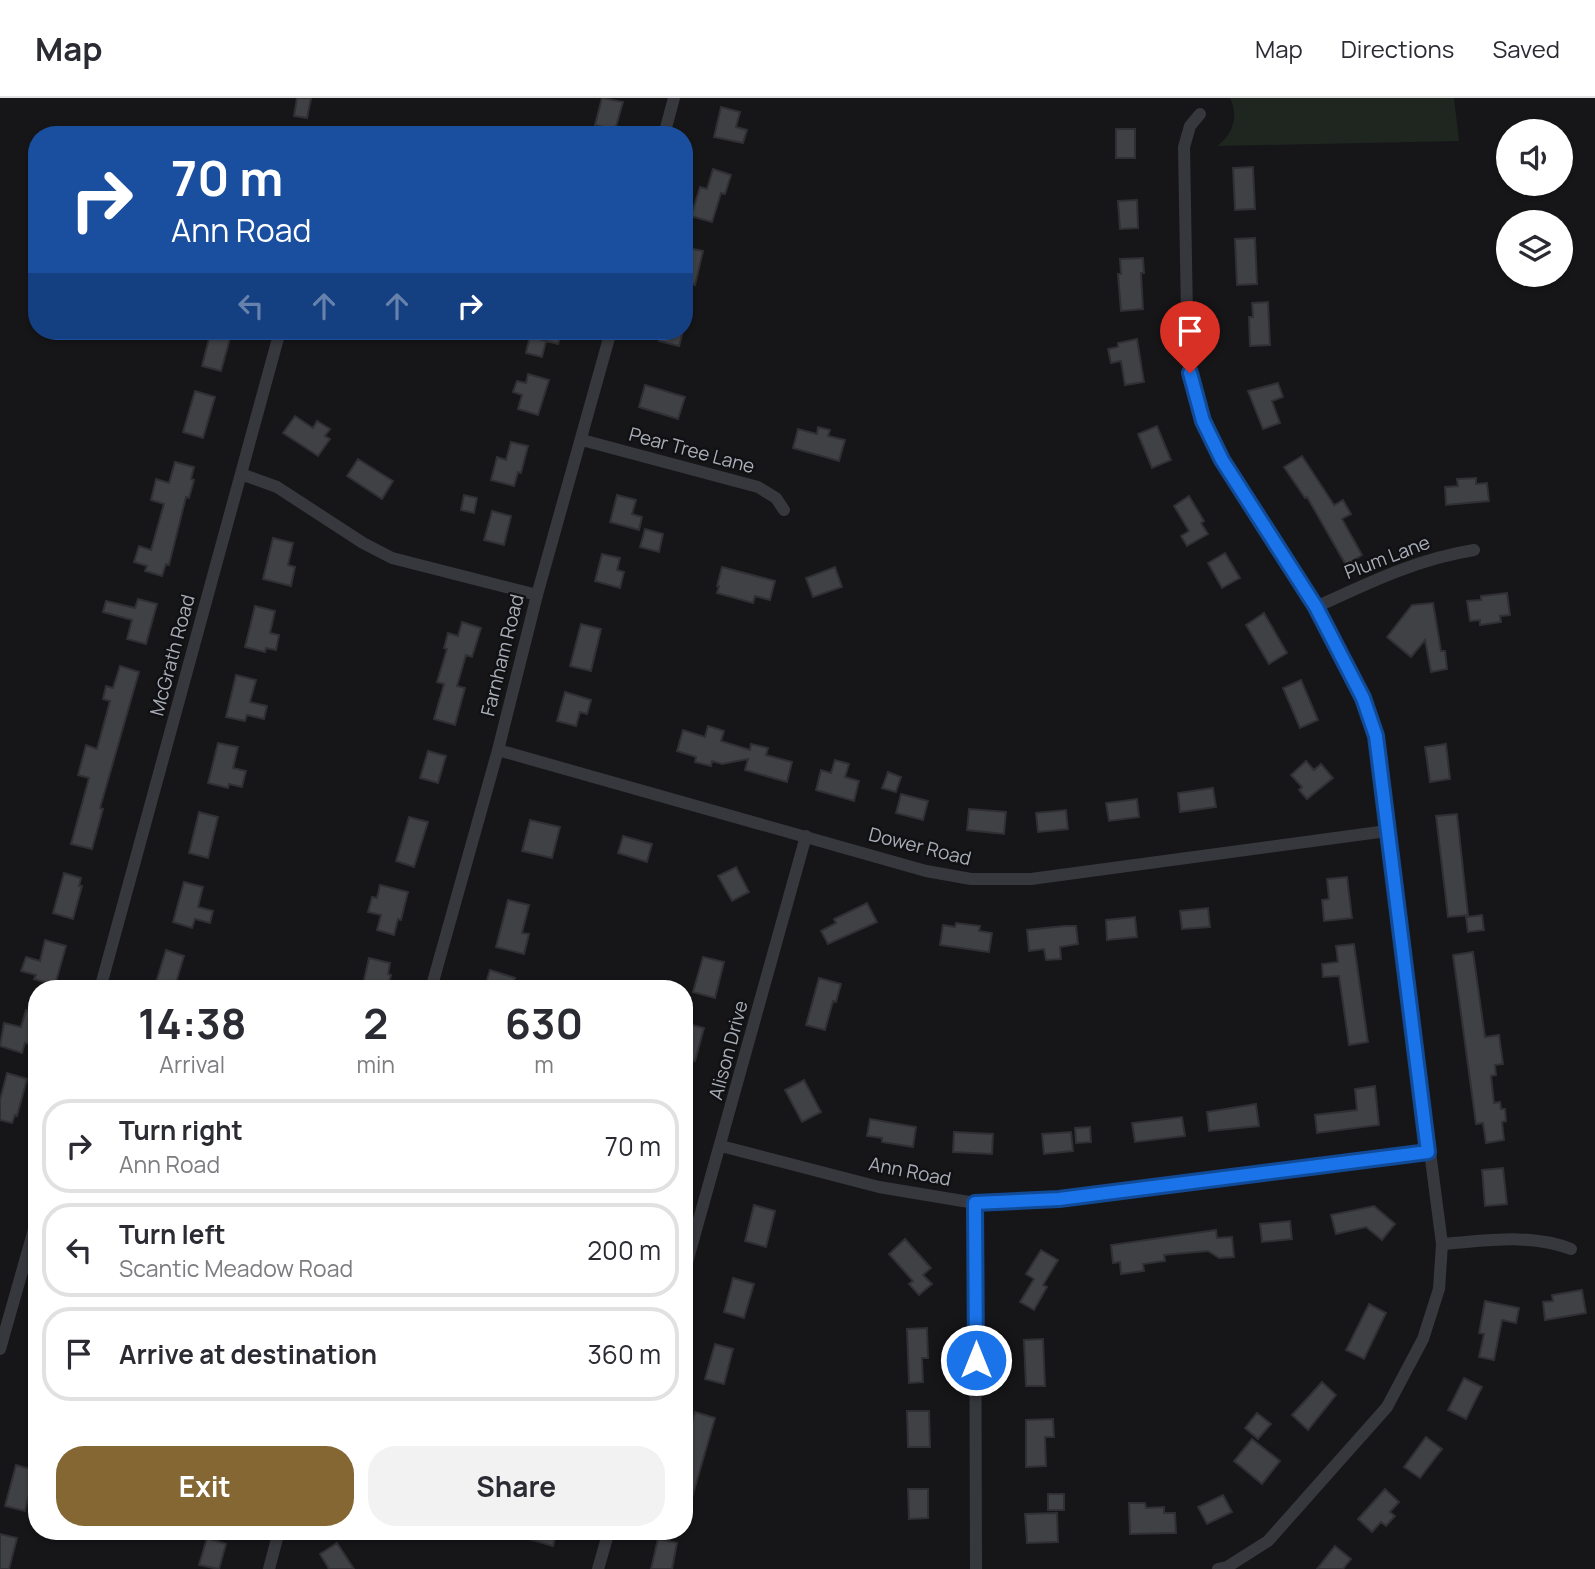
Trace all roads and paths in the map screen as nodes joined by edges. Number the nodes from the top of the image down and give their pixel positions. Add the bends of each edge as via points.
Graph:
1 (674, 98) edge
2 (1200, 114) dead end
3 (666, 126) edge
4 (278, 340) edge
5 (609, 340) edge
6 (582, 440) junction
7 (241, 474) junction
8 (784, 510) dead end
9 (1474, 550) dead end
10 (537, 595) junction
11 (1316, 607) junction
12 (498, 750) junction
13 (1387, 831) junction
14 (806, 836) junction
15 (102, 980) edge
16 (434, 980) edge
17 (721, 1146) junction
18 (1428, 1152) junction
19 (975, 1203) junction
20 (693, 1242) edge
21 (1442, 1244) junction
22 (1571, 1249) dead end
23 (28, 1272) edge
24 (0, 1349) edge
25 (277, 1540) edge
26 (606, 1540) edge
27 (269, 1569) edge
28 (598, 1569) edge
29 (976, 1569) edge
30 (1219, 1569) edge

1 - 3 street
2 - 11 street via 1190,126 1184,147 1190,373 1203,421 1222,460
4 - 7 street, McGrath Road
5 - 6 street, Farnham Road
6 - 8 street, Pear Tree Lane via 758,487 776,498
6 - 10 street, Farnham Road
7 - 10 street via 277,487 392,558
7 - 15 street, McGrath Road
9 - 11 street, Plum Lane via 1440,556 1383,576
10 - 12 street, Farnham Road
11 - 13 street via 1363,698 1376,736
12 - 14 street, Dower Road
12 - 16 street, Farnham Road
13 - 14 street, Dower Road via 1031,879 971,879 926,871
13 - 18 street
14 - 17 street, Alison Drive
17 - 19 street, Ann Road via 879,1187
17 - 20 street, Alison Drive
18 - 19 street, Ann Road via 1059,1199
18 - 21 street
19 - 29 street
21 - 22 street via 1527,1239 1552,1241
21 - 30 street via 1439,1290 1423,1339 1387,1407 1268,1541
23 - 24 street
25 - 27 street
26 - 28 street

